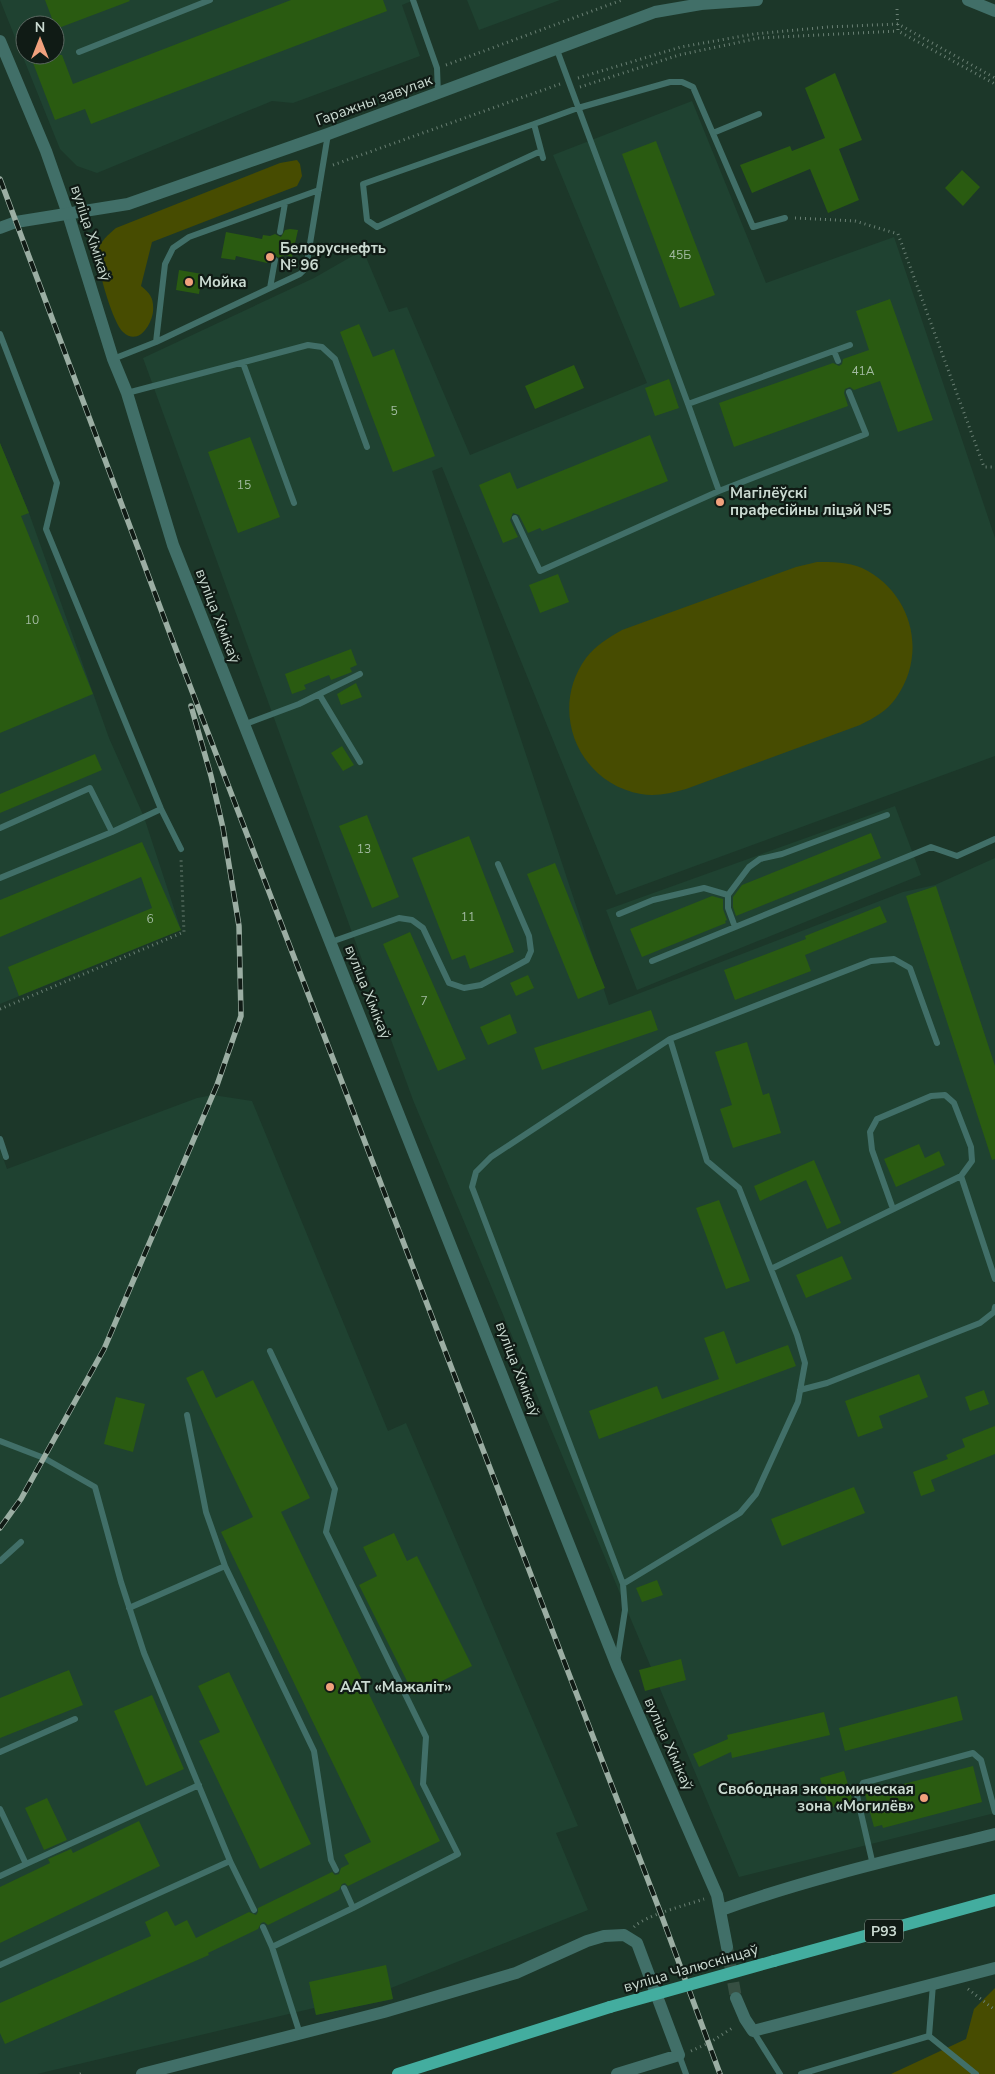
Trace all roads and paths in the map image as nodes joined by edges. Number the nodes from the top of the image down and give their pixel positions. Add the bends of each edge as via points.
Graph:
1 (210, 0) edge
2 (413, 0) edge
3 (622, 0) edge
4 (757, 0) edge
5 (968, 0) edge
6 (897, 9) dead end
7 (995, 11) edge
8 (898, 32) junction
9 (0, 41) edge
10 (557, 50) junction
11 (79, 52) dead end
12 (437, 68) junction
13 (995, 84) edge
14 (572, 90) junction
15 (438, 94) junction
16 (578, 108) junction
17 (759, 114) dead end
18 (534, 124) junction
19 (713, 133) junction
20 (328, 134) junction
21 (541, 151) junction
22 (542, 158) dead end
23 (319, 190) junction
24 (285, 203) junction
25 (68, 214) junction
26 (786, 218) joint
27 (0, 228) edge
28 (280, 232) dead end
29 (275, 260) dead end
30 (270, 288) junction
31 (0, 334) edge
32 (156, 342) junction
33 (850, 345) dead end
34 (834, 351) junction
35 (113, 359) junction
36 (838, 361) dead end
37 (243, 362) junction
38 (849, 392) dead end
39 (127, 393) junction
40 (688, 404) junction
41 (367, 447) dead end
42 (995, 467) edge
43 (718, 491) junction
44 (294, 503) dead end
45 (515, 518) dead end
46 (360, 674) dead end
47 (319, 694) junction
48 (243, 725) junction
49 (360, 762) dead end
50 (161, 809) junction
51 (887, 815) dead end
52 (0, 828) edge
53 (112, 832) junction
54 (995, 839) edge
55 (181, 849) joint
56 (498, 864) dead end
57 (0, 878) edge
58 (728, 895) junction
59 (619, 914) dead end
60 (735, 927) junction
61 (331, 942) junction
62 (652, 962) dead end
63 (0, 1009) edge
64 (670, 1040) junction
65 (937, 1043) dead end
66 (0, 1139) edge
67 (6, 1157) dead end
68 (961, 1176) junction
69 (893, 1210) junction
70 (771, 1269) junction
71 (995, 1279) edge
72 (995, 1311) edge
73 (270, 1350) dead end
74 (800, 1390) junction
75 (187, 1415) dead end
76 (0, 1441) edge
77 (21, 1542) dead end
78 (0, 1560) edge
79 (224, 1566) junction
80 (623, 1584) junction
81 (129, 1608) junction
82 (617, 1666) junction
83 (75, 1718) dead end
84 (0, 1752) edge
85 (199, 1785) junction
86 (0, 1809) edge
87 (995, 1812) edge
88 (995, 1834) edge
89 (230, 1861) junction
90 (26, 1864) junction
91 (873, 1865) junction
92 (336, 1870) dead end
93 (0, 1876) edge
94 (344, 1888) dead end
95 (717, 1895) junction
96 (995, 1900) edge
97 (353, 1908) junction
98 (254, 1910) dead end
99 (721, 1910) junction
100 (263, 1927) dead end
101 (624, 1935) junction
102 (272, 1947) junction
103 (727, 1947) tunnel mouth
104 (0, 1965) edge
105 (995, 1968) edge
106 (955, 1978) junction
107 (933, 1984) junction
108 (736, 1998) tunnel mouth
109 (995, 2010) edge
110 (745, 2020) junction
111 (753, 2031) junction
112 (300, 2034) junction
113 (929, 2036) junction
114 (679, 2055) junction
115 (142, 2074) edge
116 (398, 2074) edge
117 (617, 2074) edge
118 (686, 2074) edge
119 (780, 2074) edge
120 (802, 2074) edge
121 (976, 2074) edge

1 - 11 lane
2 - 12 lane
3 - 12 path
4 - 10 street, Гаражны завулак via 701,4 655,12
5 - 7 street
6 - 8 path
8 - 13 path
8 - 14 path via 759,38 679,55
9 - 25 street, вуліца Хімікаў
10 - 14 lane
10 - 15 street, Гаражны завулак
12 - 15 lane
14 - 16 lane
15 - 20 street, Гаражны завулак
16 - 18 lane
16 - 19 lane via 670,82 682,82 693,87
16 - 40 lane
17 - 19 lane
18 - 21 lane
18 - 21 lane via 363,184 367,220 377,227
19 - 26 lane via 753,227
20 - 23 lane
20 - 25 street, Гаражны завулак via 128,204
21 - 22 lane
23 - 24 lane
23 - 30 lane via 306,268
24 - 28 lane
24 - 32 lane via 189,238 172,248 165,264
25 - 27 street, Гаражны завулак via 16,222
25 - 35 street, вуліца Хімікаў
26 - 42 path via 855,221 898,234 984,467
29 - 30 lane
30 - 32 lane
31 - 50 lane via 57,483 46,529
32 - 35 lane
33 - 34 lane
34 - 36 lane
34 - 40 lane
35 - 39 street, вуліца Хімікаў
37 - 39 lane
37 - 41 lane via 308,345 322,347 335,359
37 - 44 lane
38 - 43 lane via 866,434
39 - 48 street, вуліца Хімікаў via 173,544
40 - 43 lane
43 - 45 lane via 540,571
46 - 47 lane
47 - 48 lane
47 - 49 lane
48 - 61 street, вуліца Хімікаў
50 - 53 lane
50 - 55 lane
51 - 58 lane via 760,859 749,867
52 - 53 lane via 90,788
53 - 57 lane
54 - 60 lane via 957,856 930,847
55 - 63 path via 184,932
56 - 61 lane via 529,936 531,951 527,960 481,985 464,988 450,983 423,928 412,920 399,918
58 - 59 lane via 704,888 653,900
58 - 60 lane via 728,908
60 - 62 lane
61 - 82 street, вуліца Хімікаў
64 - 65 lane via 871,961 894,959 910,968
64 - 70 lane via 707,1161 739,1188
64 - 80 lane via 491,1157 476,1172 472,1187
66 - 67 lane
68 - 69 lane
68 - 69 lane via 972,1161 971,1148 954,1103 944,1095 930,1096 877,1119 870,1132 872,1150
68 - 71 lane
69 - 70 lane
70 - 74 lane via 805,1363
72 - 74 lane via 980,1323 827,1383
73 - 97 lane via 335,1489 326,1532 426,1737 423,1784 458,1854
74 - 80 lane via 798,1402 756,1494 740,1513
75 - 79 lane via 206,1512
76 - 81 lane via 44,1458 95,1487
77 - 78 lane
79 - 81 lane
79 - 92 lane via 314,1751 331,1860
80 - 82 lane via 626,1610
81 - 85 lane
82 - 95 street, вуліца Хімікаў
83 - 84 lane
85 - 89 lane
85 - 90 lane
86 - 90 lane
87 - 91 lane via 981,1760 972,1753 863,1784 858,1796
88 - 91 street
89 - 98 lane
89 - 104 lane
90 - 93 lane
91 - 99 street via 756,1897
94 - 97 lane
95 - 99 street, вуліца Хімікаў
95 - 101 path via 637,1923
96 - 116 main road, вуліца Чалюскінцаў / Р93, bridge via 610,2007
97 - 102 lane
99 - 103 street, вуліца Хімікаў
100 - 102 lane
101 - 112 street via 587,1941 516,1973
101 - 114 street via 637,1943
102 - 112 lane
105 - 106 street
106 - 107 street
106 - 109 path
107 - 111 street
107 - 113 lane
108 - 110 street
110 - 111 street
110 - 114 path via 709,2043
111 - 119 lane
112 - 115 street
113 - 120 lane
113 - 121 lane
114 - 117 street
114 - 118 lane

